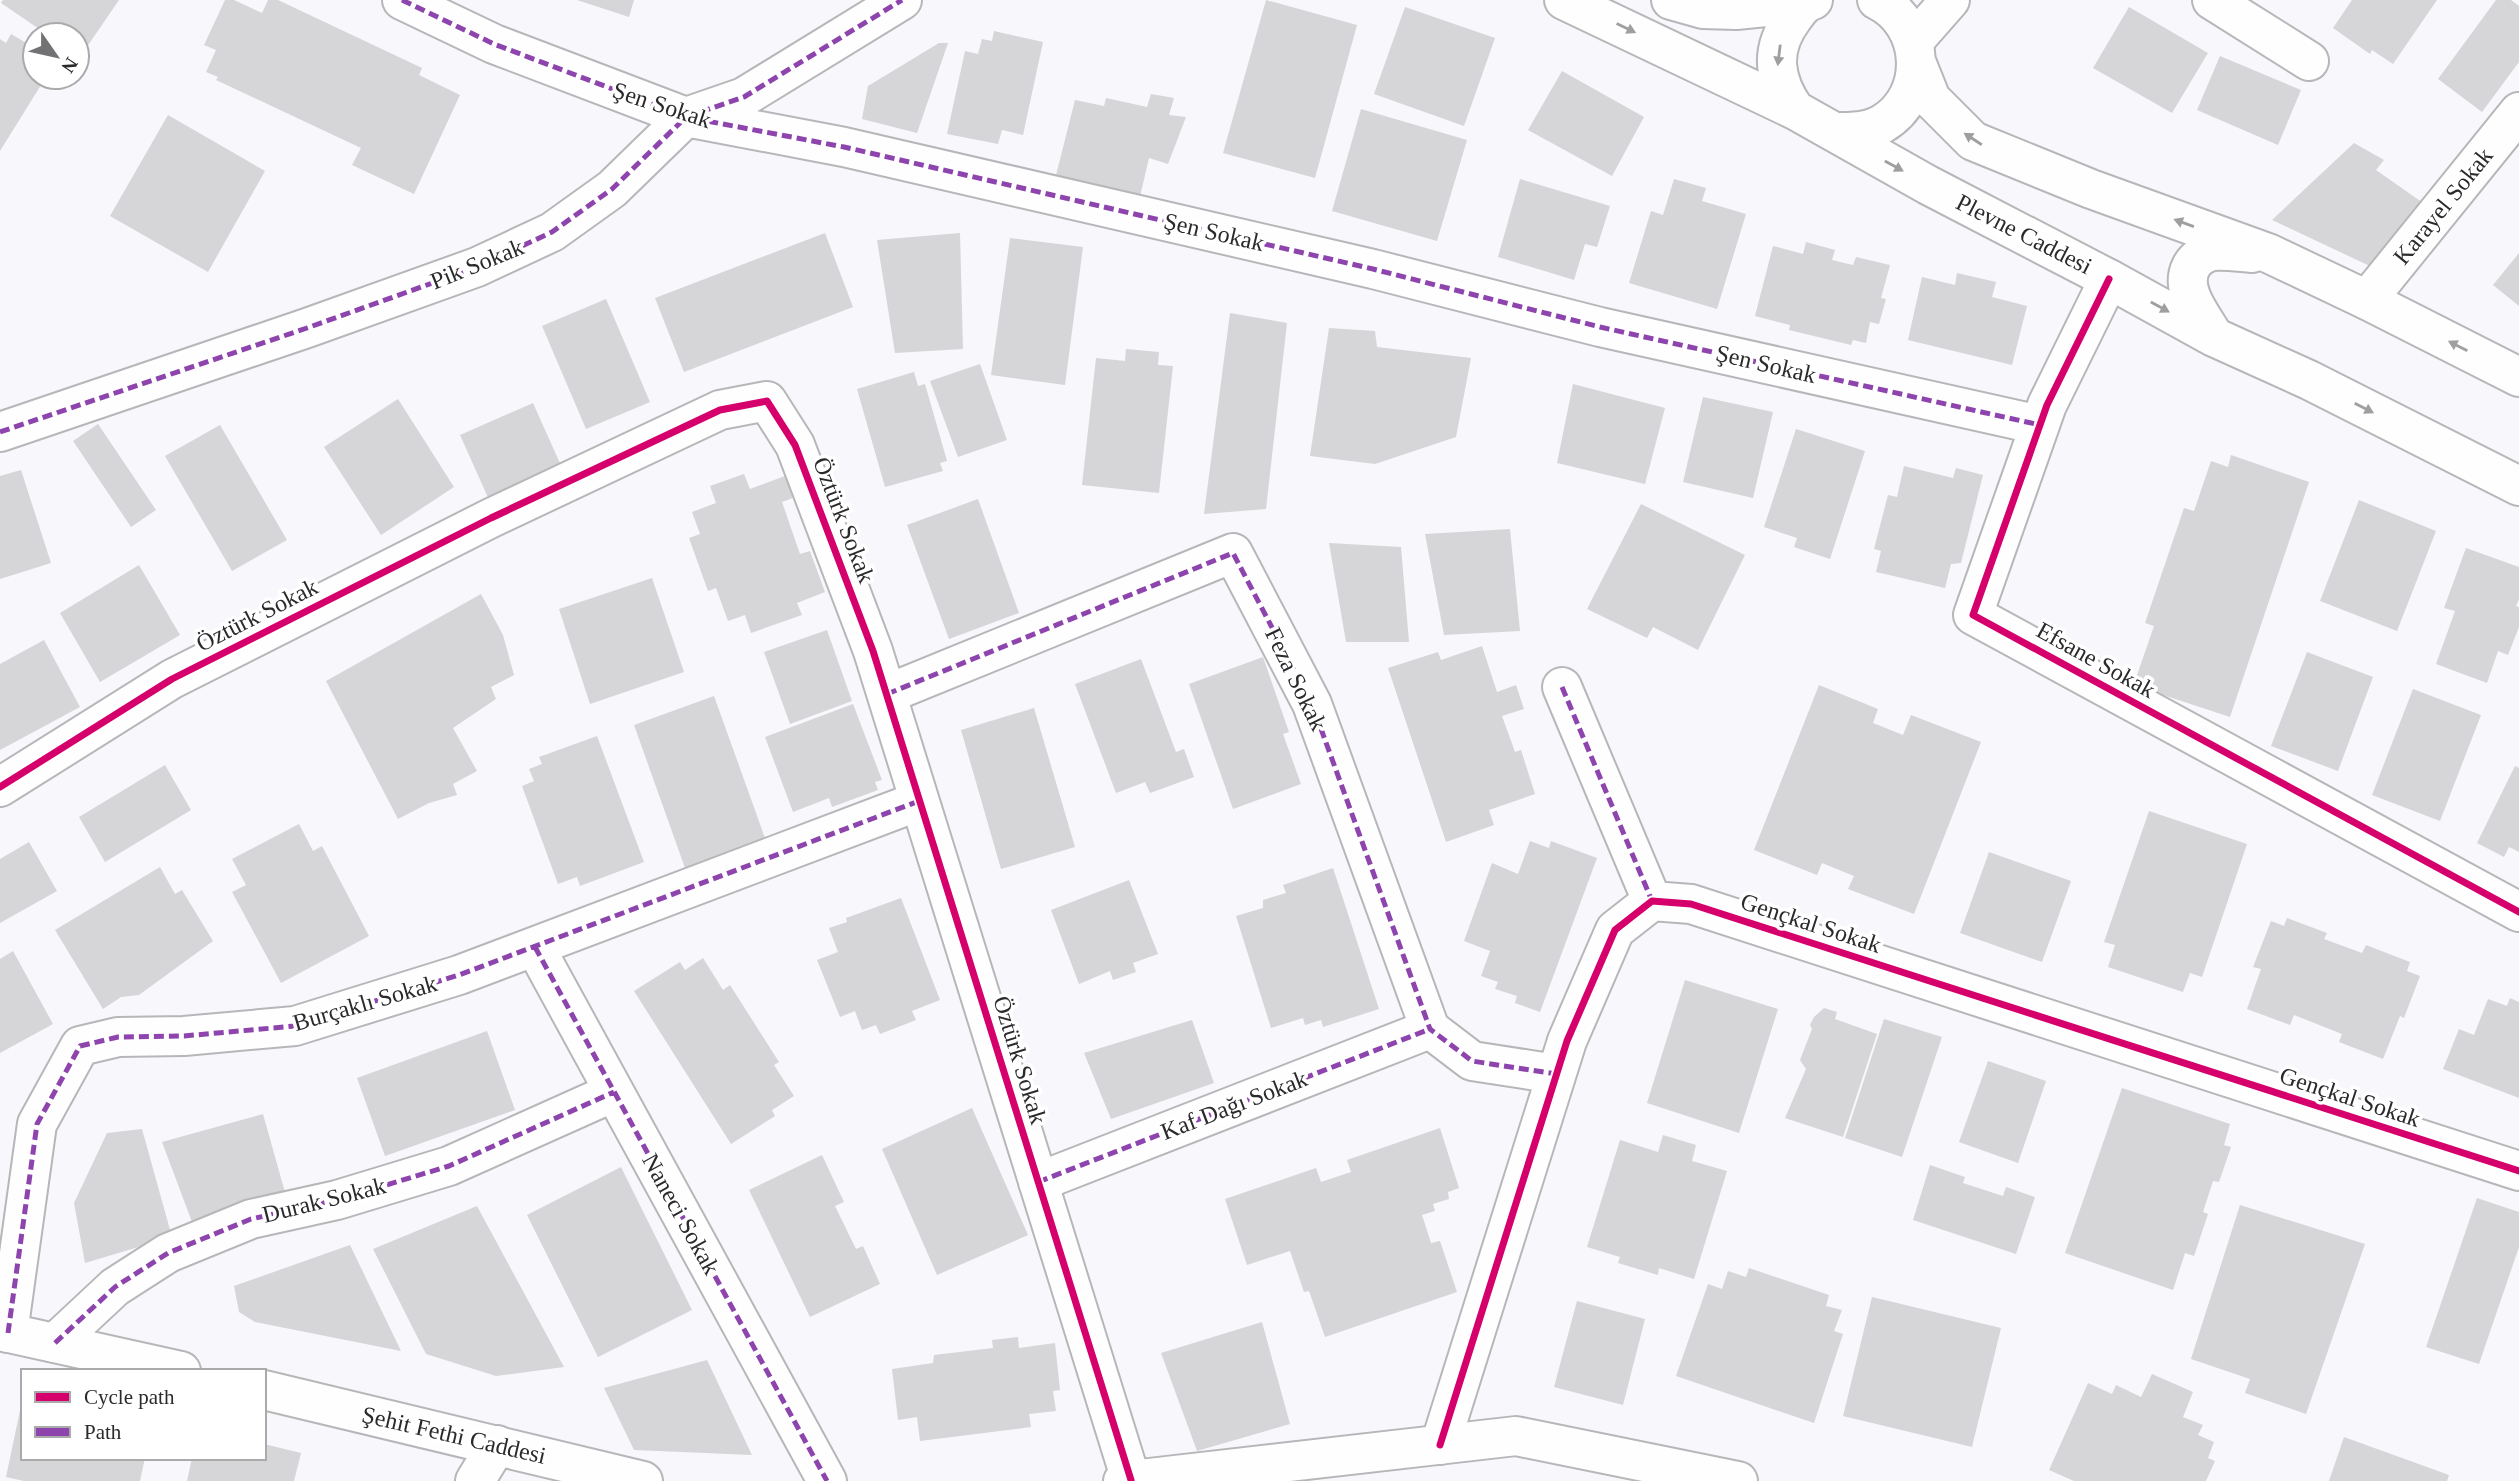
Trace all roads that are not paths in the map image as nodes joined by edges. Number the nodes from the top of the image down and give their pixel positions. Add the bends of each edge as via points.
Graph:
1 (402, 0) edge
2 (902, 0) edge
3 (1564, 0) edge
4 (1671, 0) edge
5 (1877, 0) edge
6 (1950, 0) edge
7 (2212, 0) edge
8 (1809, 1) edge
9 (1916, 52) junction
10 (2309, 61) dead end
11 (1795, 110) junction
12 (2519, 112) edge
13 (686, 117) junction
14 (1835, 132) junction
15 (2268, 253) junction
16 (2109, 279) junction
17 (2367, 300) junction
18 (2214, 337) junction
19 (2519, 377) edge
20 (2040, 425) junction
21 (0, 432) edge
22 (2519, 486) edge
23 (1562, 687) dead end
24 (887, 694) junction
25 (0, 787) edge
26 (919, 801) junction
27 (1652, 901) junction
28 (2519, 912) edge
29 (535, 947) junction
30 (1430, 1029) junction
31 (1556, 1074) junction
32 (614, 1091) junction
33 (2519, 1171) edge
34 (1038, 1182) junction
35 (4, 1332) edge
36 (55, 1343) junction
37 (172, 1369) edge
38 (266, 1390) edge
39 (497, 1445) junction
40 (1440, 1445) junction
41 (1131, 1480) edge
42 (1733, 1480) edge
43 (475, 1481) edge
44 (643, 1481) edge
45 (827, 1481) edge
46 (1123, 1481) edge

1 - 13 street, Şen Sokak via 494,44
2 - 13 street, Pik Sokak via 744,97
3 -> 11 street
4 - 8 street via 1703,9 1736,10
5 - 9 street via 1903,20
6 - 9 street
7 - 10 street
8 -> 11 street via 1787,27 1778,48 1782,92
9 - 14 street via 1913,88 1901,109 1882,124 1859,132
15 -> 9 street via 1973,141 1931,99
11 - 14 street, Plevne Caddesi
12 - 17 street, Karayel Sokak
13 - 20 street, Şen Sokak via 884,156 1373,268 1600,327
13 - 21 street, Pik Sokak via 612,189 552,232 502,256
14 -> 16 street, Plevne Caddesi
15 - 17 street
15 - 18 street via 2212,251 2194,261 2186,282
16 -> 18 street, Plevne Caddesi
16 - 20 street, Efsane Sokak
19 -> 17 street
18 -> 22 street, Plevne Caddesi
20 - 28 street, Efsane Sokak via 1973,615
23 - 27 street
24 - 25 street, Öztürk Sokak via 795,445 767,401 720,410 466,530 172,680
24 - 26 street, Öztürk Sokak
24 - 30 street, Feza Sokak via 1233,554 1312,704
26 - 29 street, Burçaklı Sokak
26 - 34 street, Öztürk Sokak
27 - 31 street via 1615,930
27 - 33 street, Gençkal Sokak via 1691,904
29 - 32 street, Naneci Sokak
29 - 35 street, Burçaklı Sokak via 295,1026 118,1037 80,1046 37,1124
30 - 31 street via 1472,1061
30 - 34 street, Kaf Dağı Sokak
31 - 40 street
32 - 36 street, Durak Sokak via 449,1166 337,1200 251,1219 168,1253 116,1287
32 - 45 street, Naneci Sokak
34 - 41 street, Öztürk Sokak
35 - 36 street
36 - 37 street
38 - 39 street, Şehit Fethi Caddesi
39 - 43 street
39 - 44 street, Şehit Fethi Caddesi
40 - 41 street
40 - 42 street via 1516,1436
41 - 46 street

